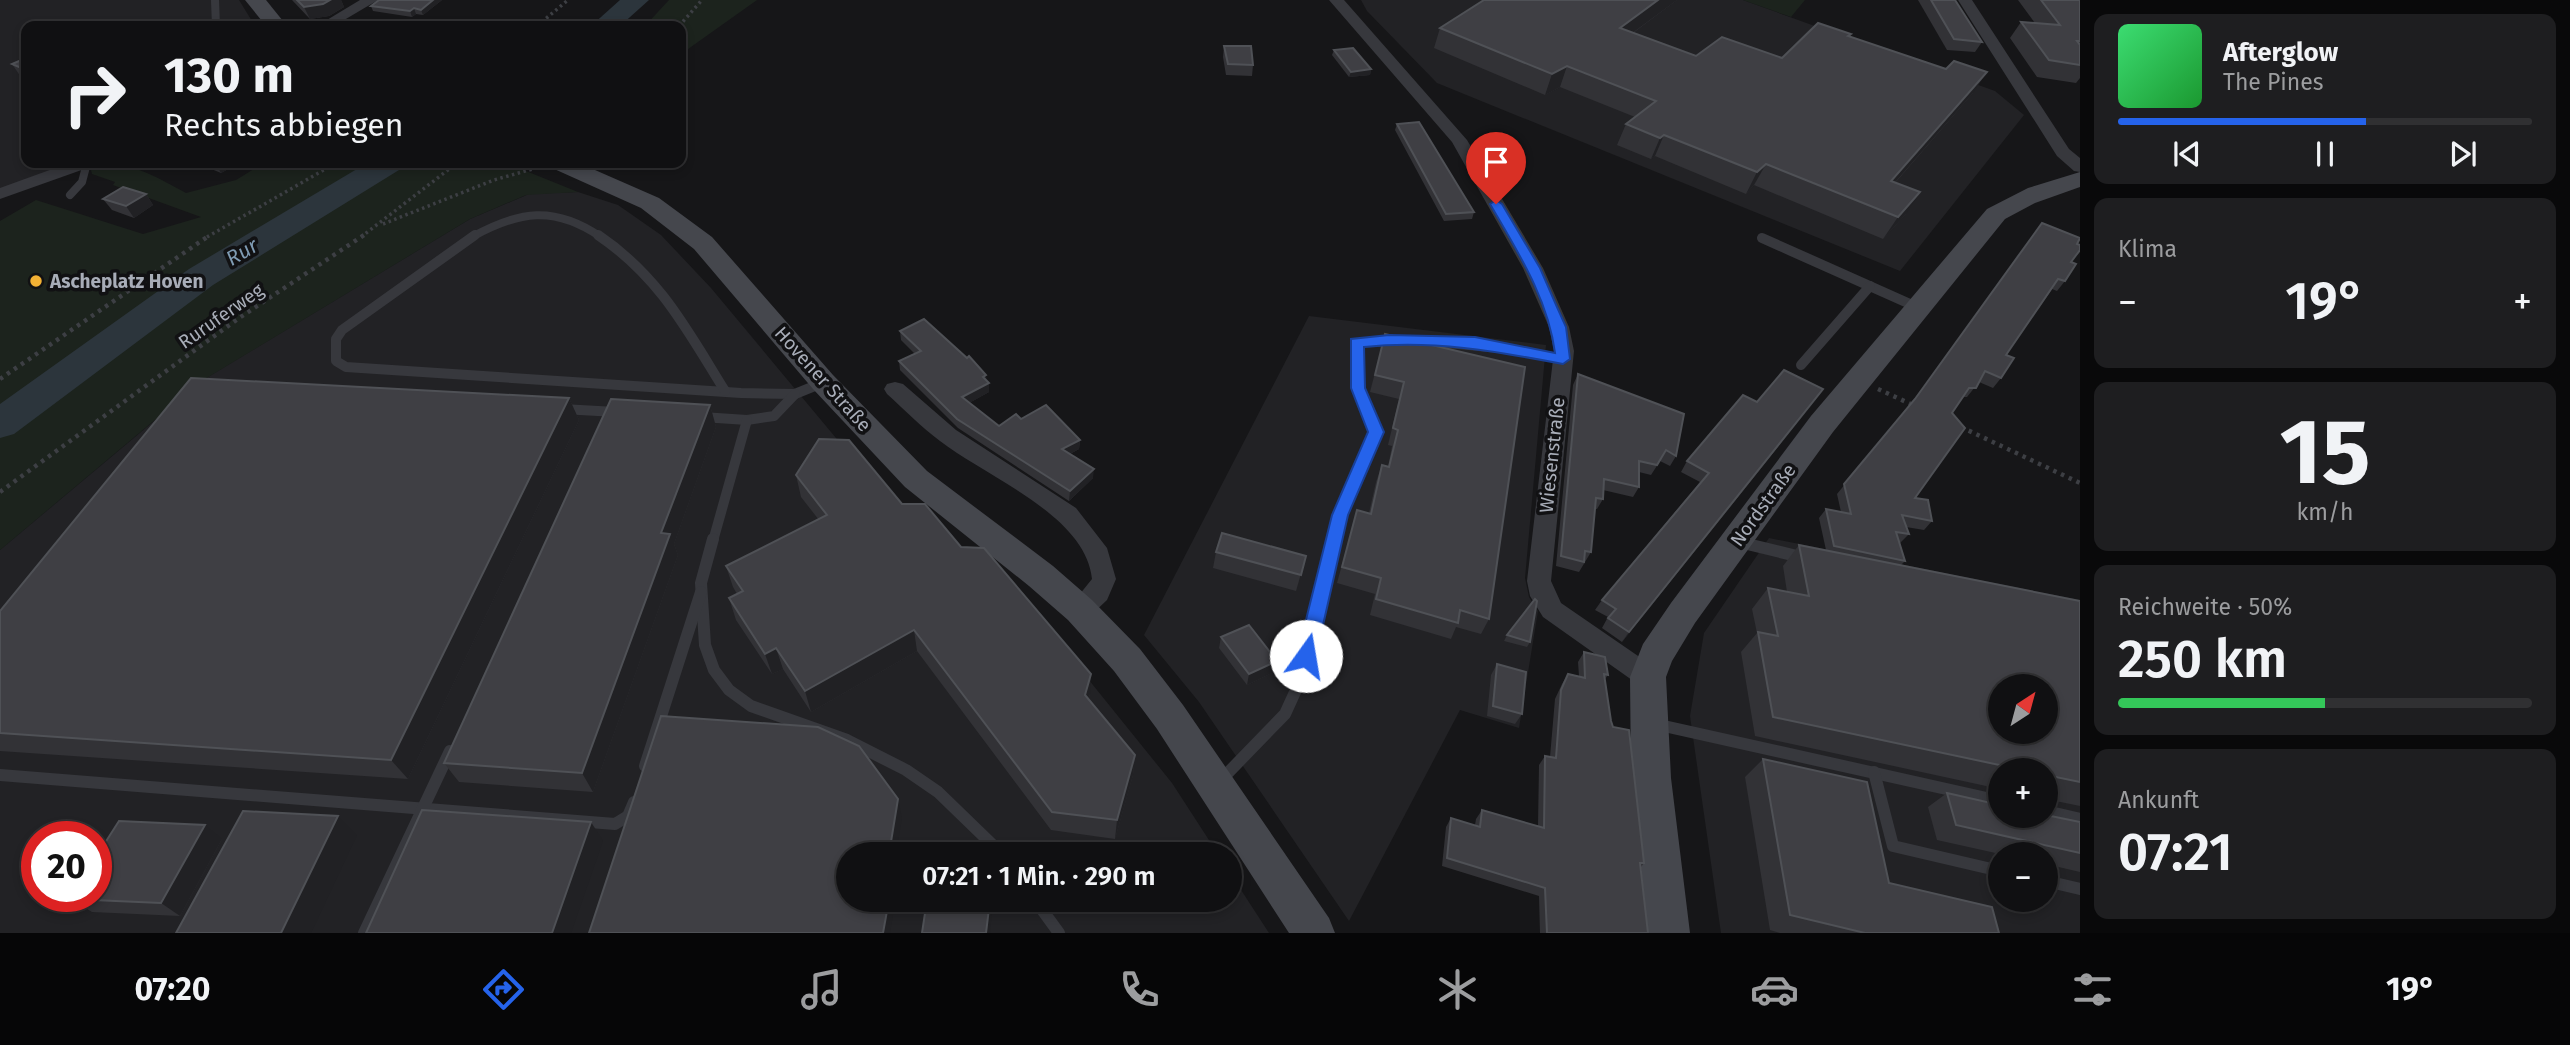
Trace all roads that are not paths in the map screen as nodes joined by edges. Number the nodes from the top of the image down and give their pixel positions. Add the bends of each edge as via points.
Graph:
1 (215, 0) edge
2 (255, 0) edge
3 (371, 0) edge
4 (1336, 0) edge
5 (1965, 0) edge
6 (216, 21) edge
7 (272, 21) edge
8 (333, 21) edge
9 (2080, 167) edge
10 (71, 168) edge
11 (84, 168) edge
12 (549, 168) edge
13 (2080, 179) edge
14 (0, 194) edge
15 (69, 195) dead end
16 (1762, 238) dead end
17 (1870, 286) junction
18 (1919, 308) junction
19 (1563, 359) junction
20 (1801, 365) dead end
21 (809, 388) junction
22 (895, 388) dead end
23 (725, 391) junction
24 (552, 409) edge
25 (607, 412) junction
26 (632, 413) edge
27 (696, 417) edge
28 (747, 420) junction
29 (601, 424) edge
30 (1736, 541) junction
31 (1814, 560) edge
32 (701, 592) junction
33 (1080, 610) junction
34 (1648, 677) junction
35 (1649, 723) junction
36 (457, 734) edge
37 (1874, 772) junction
38 (0, 775) edge
39 (1215, 785) junction
40 (1988, 798) edge
41 (423, 809) junction
42 (2058, 814) edge
43 (2080, 819) edge
44 (990, 842) edge
45 (1988, 868) edge
46 (2058, 884) edge
47 (2080, 889) edge
48 (1044, 912) edge
49 (364, 933) edge
50 (1059, 933) edge
51 (1314, 933) edge
52 (1669, 933) edge

1 - 6 lane
2 - 7 main road
3 - 8 street
4 - 19 street, Wiesenstraße via 1459,140 1533,268 1559,327
5 - 9 street via 2063,152
10 - 14 street
11 - 15 lane via 82,182
12 - 21 main road, Hovener Straße via 650,203 702,243
13 - 18 main road, Nordstraße via 2015,202 1996,214
16 - 17 lane
17 - 18 lane
17 - 20 lane
18 - 30 main road, Nordstraße via 1822,424
19 - 34 street, Wiesenstraße via 1539,581 1543,596 1552,610
19 - 39 lane via 1475,342 1356,343 1358,388 1376,432 1340,515 1301,679 1285,714
21 - 23 lane
21 - 28 lane via 774,416
21 - 33 main road, Hovener Straße
22 - 33 street via 948,436 1068,514 1103,569 1098,593
23 - 23 lane via 690,329 653,281 587,228 546,214 504,222 465,241 342,330 336,339 336,361 346,367
24 - 25 lane
25 - 26 lane
25 - 29 lane
27 - 28 lane
28 - 32 lane
30 - 31 lane
30 - 34 main road, Nordstraße via 1656,655
32 - 41 lane via 631,811 622,821
32 - 44 lane via 705,645 714,670 729,690 751,706 848,740 906,770 938,792
33 - 39 main road, Hovener Straße via 1134,670
34 - 35 main road, Nordstraße
35 - 37 lane
35 - 52 main road, Nordstraße
36 - 41 lane
37 - 40 lane
37 - 45 lane via 1893,846
38 - 41 lane
39 - 51 main road, Hovener Straße
41 - 49 lane
42 - 43 lane
46 - 47 lane
48 - 50 lane

